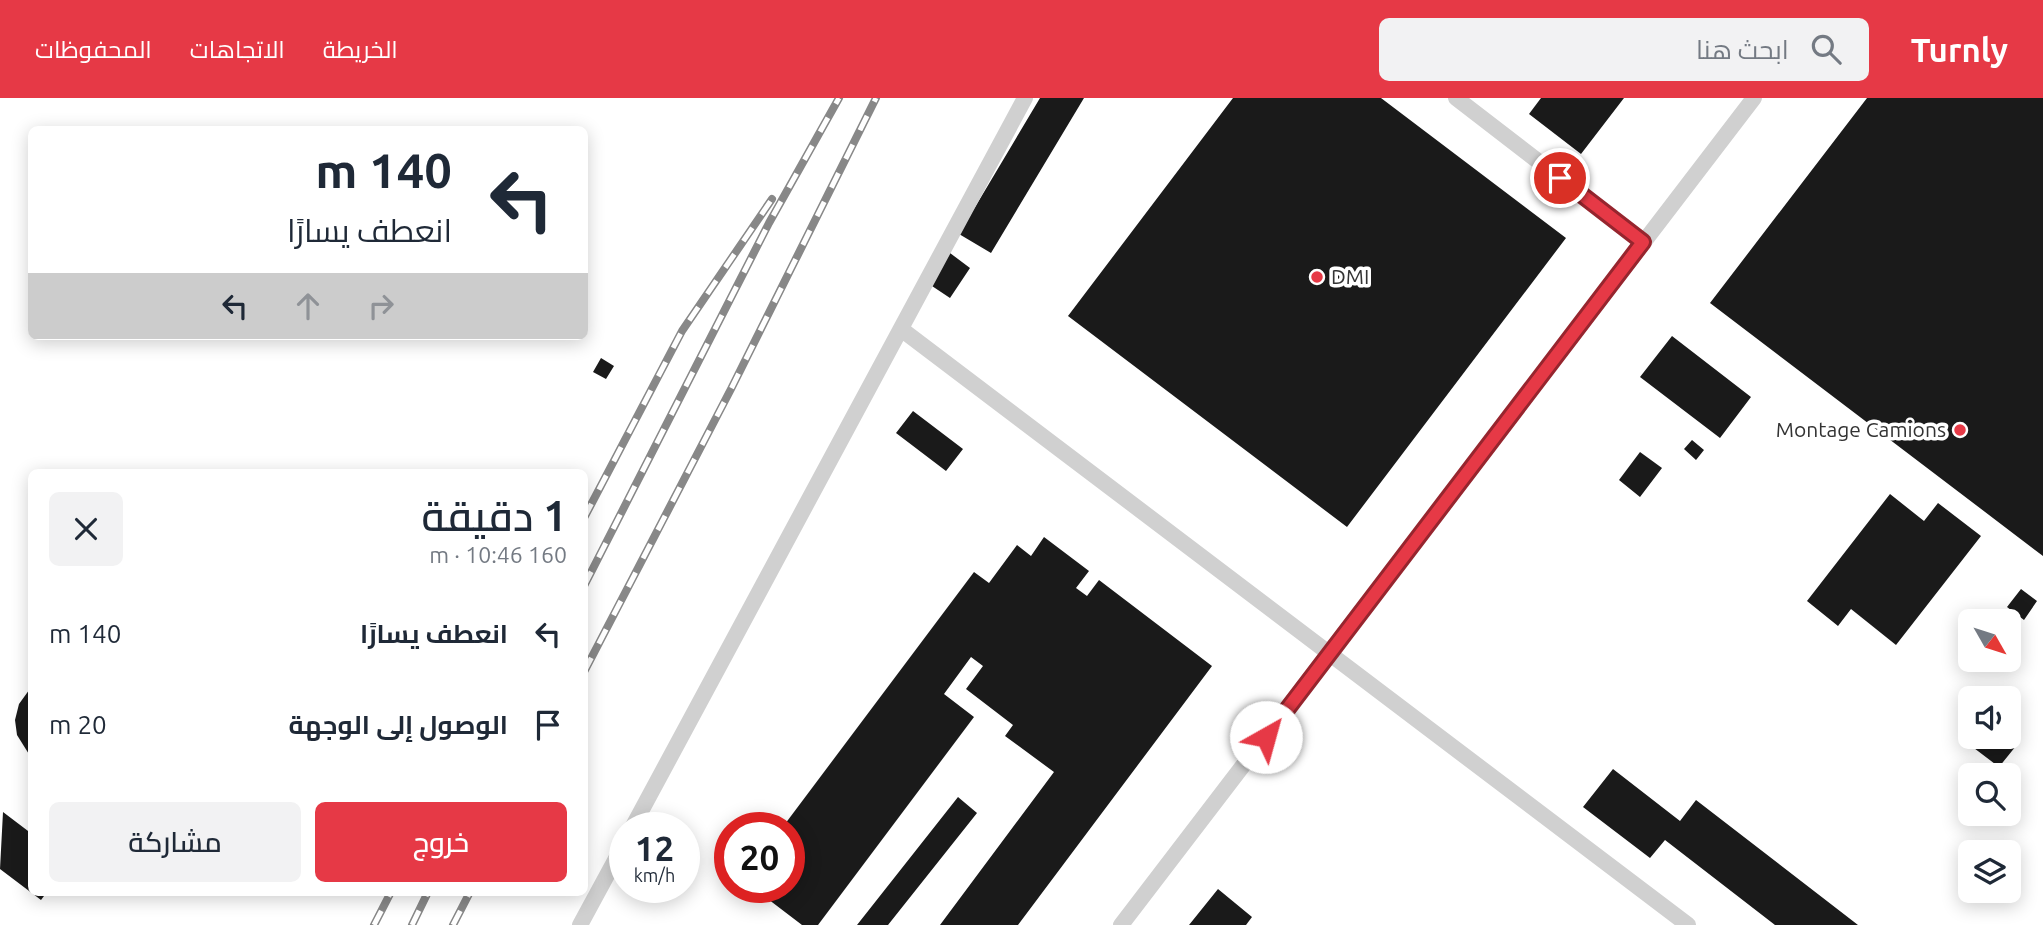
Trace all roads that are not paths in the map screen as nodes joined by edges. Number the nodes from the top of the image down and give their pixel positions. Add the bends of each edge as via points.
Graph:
1 (1025, 98) edge
2 (1455, 98) edge
3 (1755, 98) edge
4 (1643, 242) junction
5 (901, 329) junction
6 (1331, 653) junction
7 (641, 812) edge
8 (609, 872) edge
9 (580, 925) edge
10 (1121, 925) edge
11 (1688, 925) edge

1 - 5 lane
2 - 4 lane
3 - 4 lane
4 - 6 lane
5 - 6 lane
5 - 7 lane
6 - 10 lane
6 - 11 lane
8 - 9 lane

